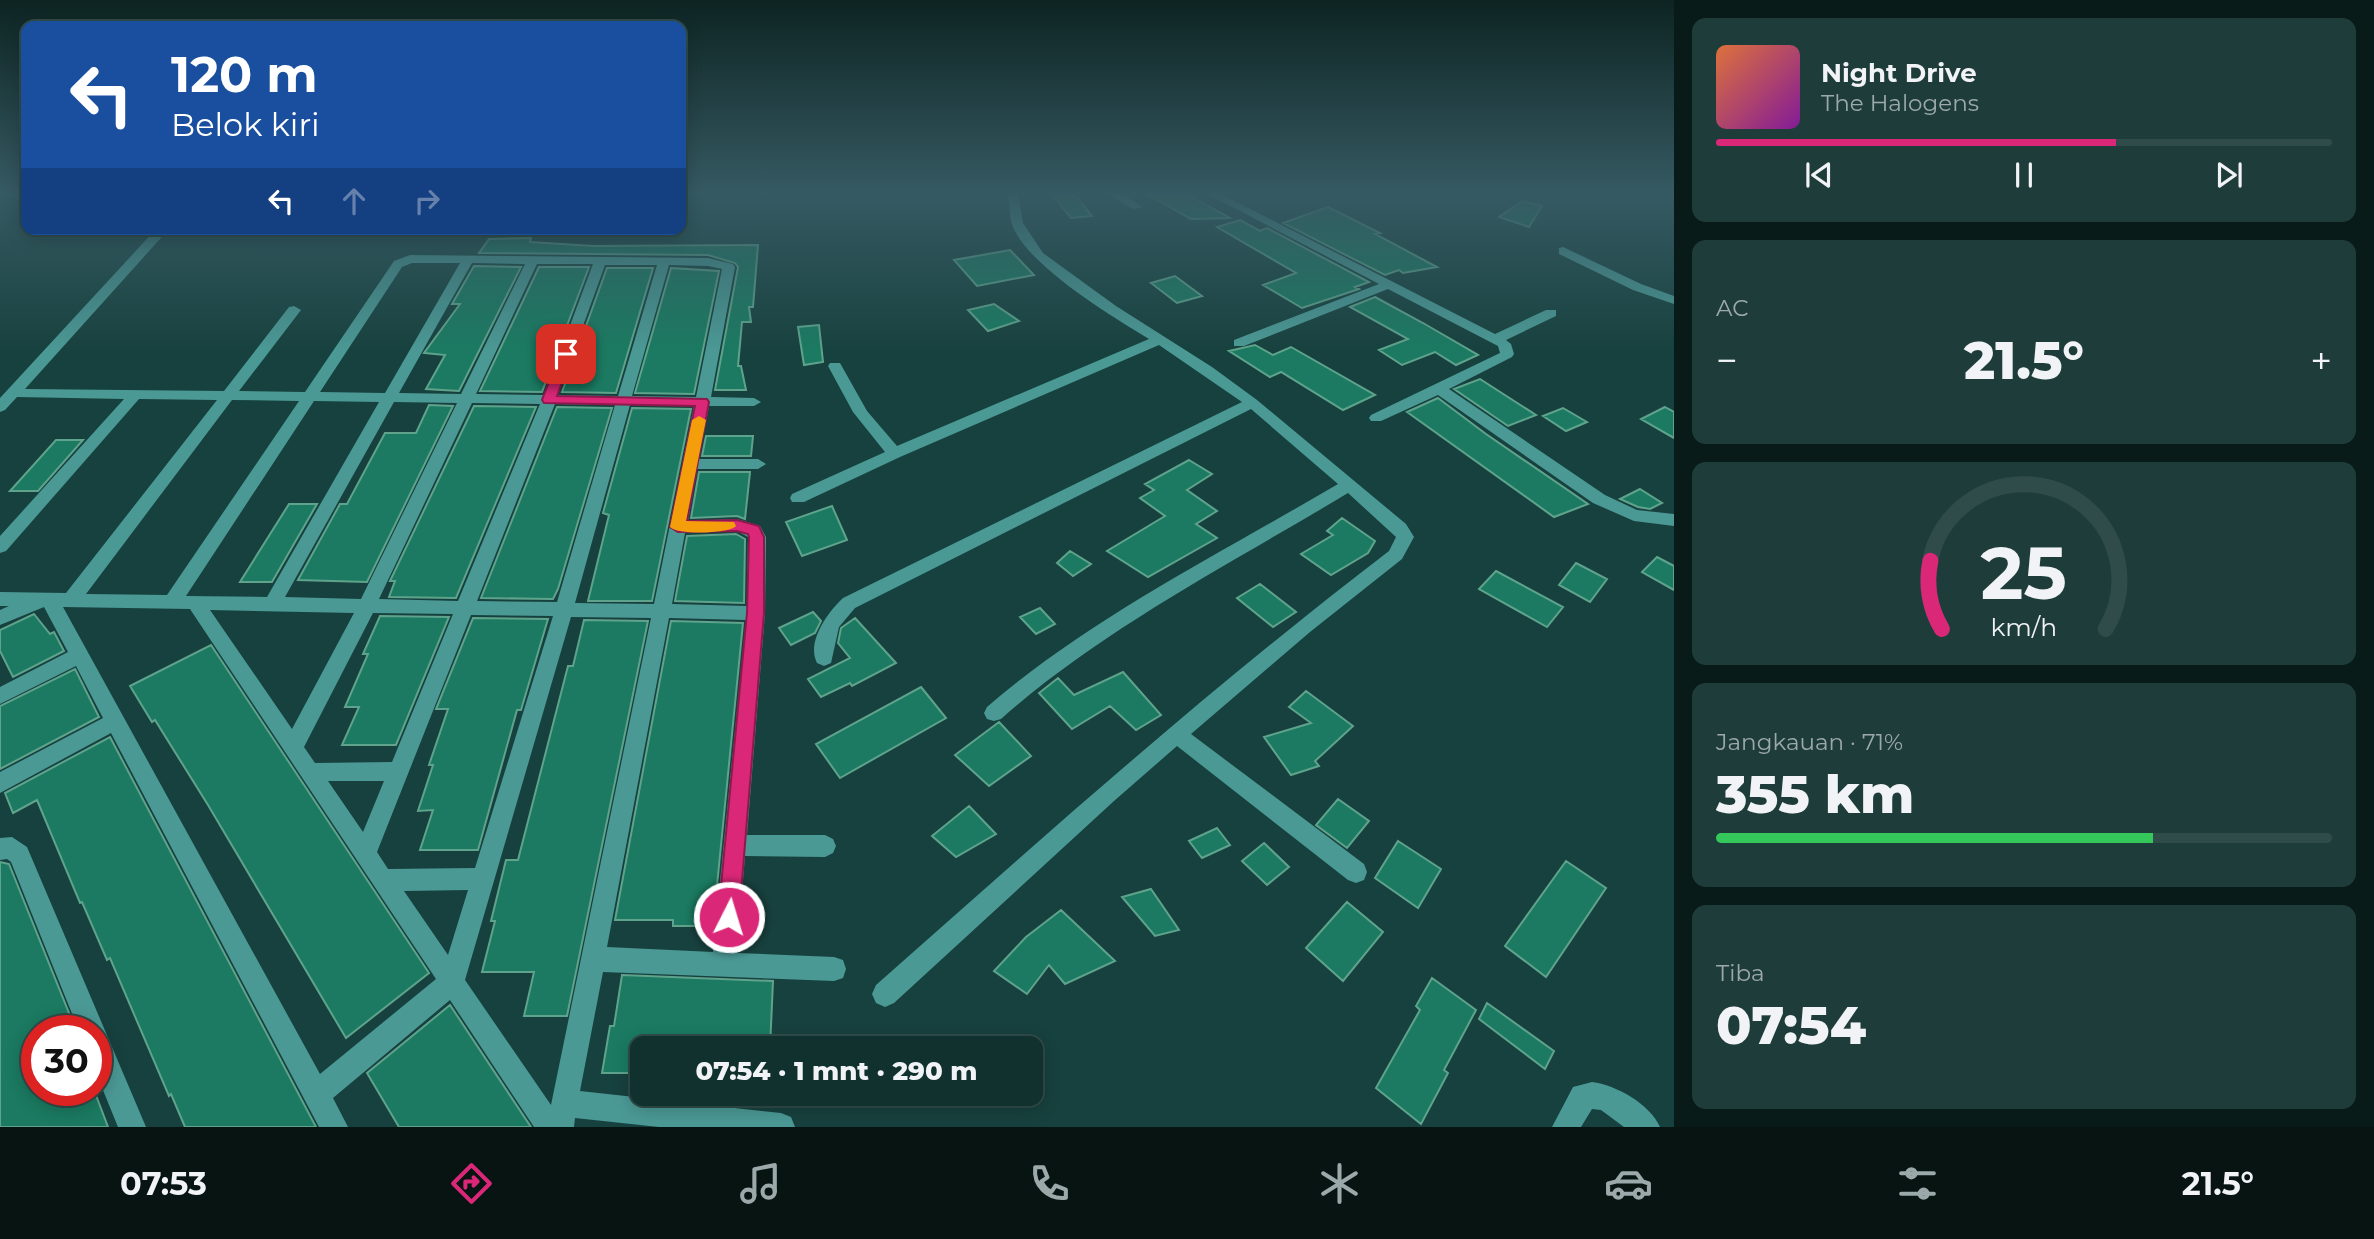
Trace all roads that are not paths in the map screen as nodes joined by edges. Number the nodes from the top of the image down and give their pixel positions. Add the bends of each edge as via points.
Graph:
1 (147, 247) edge
2 (1032, 247) edge
3 (1314, 247) edge
4 (1563, 251) dead end
5 (468, 260) junction
6 (533, 260) junction
7 (600, 261) junction
8 (664, 261) junction
9 (1388, 285) junction
10 (1674, 300) edge
11 (294, 310) dead end
12 (1551, 313) dead end
13 (1496, 339) junction
14 (1159, 340) junction
15 (1239, 343) dead end
16 (835, 366) dead end
17 (1438, 389) junction
18 (13, 393) junction
19 (135, 395) junction
20 (227, 396) junction
21 (311, 397) junction
22 (389, 398) junction
23 (468, 399) junction
24 (549, 400) junction
25 (625, 401) junction
26 (702, 402) junction
27 (754, 402) dead end
28 (1252, 404) junction
29 (0, 407) edge
30 (1376, 418) dead end
31 (895, 453) junction
32 (690, 464) junction
33 (758, 464) dead end
34 (1349, 485) junction
35 (798, 498) dead end
36 (1674, 520) edge
37 (678, 527) junction
38 (0, 547) edge
39 (0, 599) edge
40 (52, 600) junction
41 (184, 603) junction
42 (272, 604) junction
43 (367, 606) junction
44 (466, 608) junction
45 (564, 609) junction
46 (661, 611) junction
47 (755, 613) junction
48 (0, 618) edge
49 (79, 655) junction
50 (824, 657) dead end
51 (0, 696) edge
52 (994, 713) dead end
53 (115, 721) junction
54 (1176, 734) junction
55 (293, 747) junction
56 (398, 771) junction
57 (310, 772) junction
58 (0, 783) edge
59 (735, 845) junction
60 (824, 846) dead end
61 (0, 849) edge
62 (365, 853) junction
63 (1356, 872) dead end
64 (483, 879) junction
65 (383, 880) junction
66 (593, 959) junction
67 (724, 965) junction
68 (834, 969) dead end
69 (452, 982) junction
70 (885, 994) dead end
71 (85, 1015) edge
72 (112, 1079) edge
73 (316, 1095) junction
74 (563, 1115) edge
75 (132, 1127) edge
76 (334, 1127) edge
77 (550, 1127) edge
78 (781, 1127) edge
79 (1566, 1127) edge
80 (1646, 1127) edge

1 - 18 street
2 - 14 street via 1058,272
3 - 9 street
4 - 10 street
5 - 6 street
5 - 21 street via 410,259 398,264
5 - 22 street
6 - 7 street
6 - 23 street
7 - 8 street
7 - 24 street
8 - 25 street
8 - 26 street via 729,267
9 - 13 street
9 - 15 street
11 - 20 street
12 - 13 street
13 - 17 street via 1507,354
14 - 28 street
14 - 31 street
16 - 31 street via 873,433
17 - 30 street
17 - 36 street via 1599,499 1634,515
18 - 19 street
18 - 29 street
19 - 20 street
19 - 38 street
20 - 21 street
20 - 40 street
21 - 22 street
21 - 41 street
22 - 23 street
22 - 42 street
23 - 24 street
23 - 43 street
24 - 25 street
24 - 44 street
25 - 26 street
25 - 45 street
26 - 27 street
26 - 32 street
28 - 34 street
28 - 50 street via 849,603 826,631
31 - 35 street
32 - 33 street
32 - 37 street
34 - 52 street via 1078,646
34 - 54 street via 1400,528 1405,537 1403,547
37 - 46 street
37 - 47 street via 737,525 754,530
39 - 40 street
40 - 41 street
40 - 48 street
40 - 49 street
41 - 42 street
41 - 55 street
42 - 43 street
43 - 44 street
43 - 55 street
44 - 45 street
44 - 56 street
45 - 46 street
45 - 64 street
46 - 47 street
46 - 66 street
47 - 59 street
49 - 51 street
49 - 53 street
53 - 58 street
53 - 73 street
54 - 63 street
54 - 70 street
55 - 57 street
56 - 57 street
56 - 62 street
57 - 62 street
59 - 60 street
59 - 67 street
61 - 71 street via 12,848 19,855
62 - 65 street
64 - 65 street
64 - 69 street
65 - 69 street
66 - 67 street
66 - 74 street
67 - 68 street
69 - 73 street
69 - 77 street
72 - 75 street
73 - 76 street
74 - 78 street
79 - 80 street via 1583,1097 1593,1093

